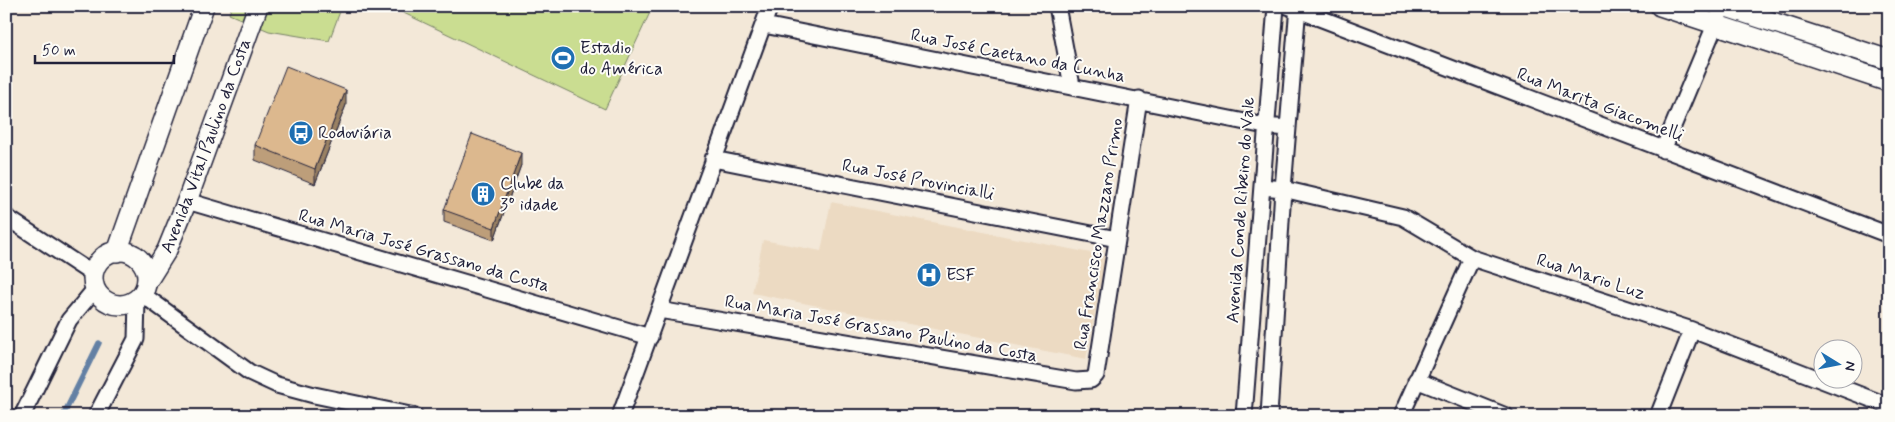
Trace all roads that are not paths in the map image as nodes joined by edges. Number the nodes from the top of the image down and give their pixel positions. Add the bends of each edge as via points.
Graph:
1 (204, 6) edge
2 (258, 6) edge
3 (770, 6) edge
4 (1057, 6) edge
5 (1276, 6) edge
6 (1660, 6) edge
7 (1723, 6) edge
8 (1295, 7) edge
9 (1715, 24) junction
10 (764, 25) junction
11 (1889, 60) edge
12 (1889, 82) edge
13 (1072, 86) junction
14 (1138, 99) junction
15 (1265, 126) junction
16 (1288, 128) junction
17 (1663, 150) junction
18 (713, 159) junction
19 (1263, 187) junction
20 (1283, 189) junction
21 (187, 201) junction
22 (6, 217) edge
23 (1889, 235) edge
24 (1117, 239) junction
25 (117, 252) junction
26 (1472, 258) junction
27 (94, 282) junction
28 (142, 292) junction
29 (659, 310) junction
30 (1692, 330) junction
31 (650, 337) junction
32 (1096, 375) joint
33 (1416, 380) junction
34 (1889, 406) edge
35 (22, 416) edge
36 (96, 416) edge
37 (415, 416) edge
38 (620, 416) edge
39 (1244, 416) edge
40 (1269, 416) edge
41 (1401, 416) edge
42 (1506, 416) edge
43 (1658, 416) edge

1 - 25 street
2 - 21 street, Avenida Vital Paulino da Costa
3 - 10 street
4 - 13 street
5 - 15 street, Avenida Conde Ribeiro do Vale
6 - 9 street
7 - 9 street
7 - 11 street
8 - 16 street
8 - 17 street, Rua Marita Giacomelli
9 - 12 street
9 - 17 street
10 - 13 street, Rua José Caetano da Cunha
10 - 18 street
13 - 14 street, Rua José Caetano da Cunha
14 - 15 street, Rua José Caetano da Cunha
14 - 24 street, Rua Francisco Mazzaro Primo
15 - 16 street, Rua José Caetano da Cunha
15 - 19 street, Avenida Conde Ribeiro do Vale
16 - 20 street
17 - 23 street, Rua Marita Giacomelli
18 - 24 street, Rua José Provincialli
18 - 29 street
19 - 20 street, Rua Mario Luz
19 - 39 street, Avenida Conde Ribeiro do Vale
20 - 26 street, Rua Mario Luz via 1403,217
20 - 40 street
21 - 28 street, Avenida Vital Paulino da Costa via 167,250
21 - 31 street, Rua Maria José Grassano da Costa
22 - 27 street
24 - 32 street, Rua Francisco Mazzaro Primo
25 - 27 street via 101,259
25 - 28 street via 126,252 145,268
26 - 30 street, Rua Mario Luz
26 - 33 street
27 - 28 street via 106,301 114,305 122,305
27 - 35 street via 69,320
28 - 36 street via 136,339
28 - 37 street via 249,372 277,385
29 - 31 street
29 - 32 street, Rua Maria José Grassano Paulino da Costa via 1076,381 1091,380
30 - 34 street, Rua Mario Luz
30 - 43 street
31 - 38 street
33 - 41 street
33 - 42 street

